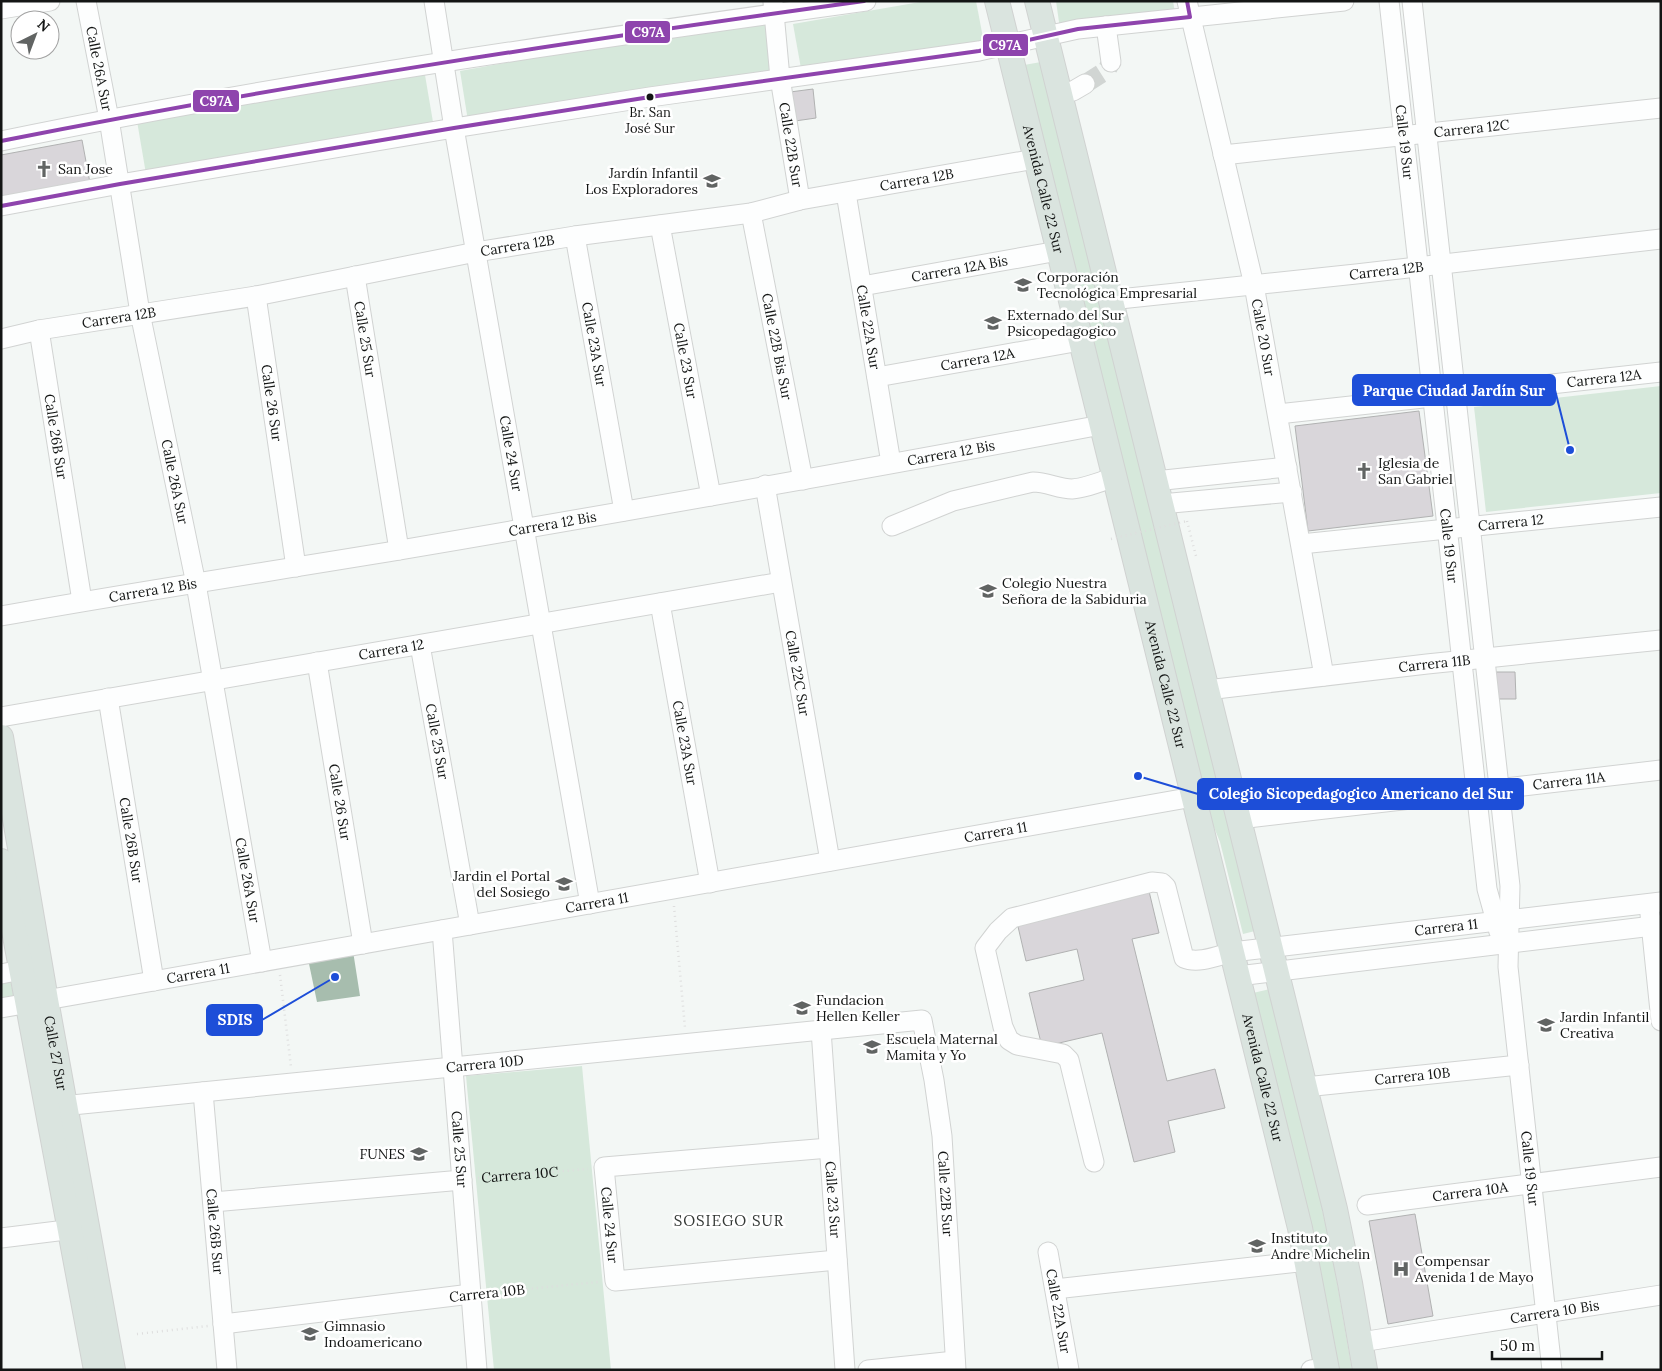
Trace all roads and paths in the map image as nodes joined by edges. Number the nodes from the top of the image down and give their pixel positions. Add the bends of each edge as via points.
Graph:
1 (50, 1) edge
2 (86, 1) edge
3 (434, 1) edge
4 (866, 1) edge
5 (997, 1) edge
6 (1037, 1) edge
7 (1344, 1) edge
8 (1390, 1) edge
9 (1412, 1) edge
10 (774, 8) edge
11 (1, 9) edge
12 (1188, 9) edge
13 (1106, 26) junction
14 (1046, 36) junction
15 (1007, 45) junction
16 (444, 62) junction
17 (1111, 62) dead end
18 (780, 78) junction
19 (1085, 84) tunnel mouth
20 (1059, 93) junction
21 (1661, 108) edge
22 (109, 118) junction
23 (454, 128) junction
24 (1427, 133) junction
25 (1405, 135) junction
26 (1, 141) edge
27 (1224, 155) junction
28 (1035, 159) junction
29 (120, 184) junction
30 (846, 193) junction
31 (800, 200) junction
32 (1, 206) edge
33 (751, 213) junction
34 (660, 225) junction
35 (575, 236) junction
36 (1661, 240) edge
37 (1058, 251) junction
38 (476, 252) junction
39 (1441, 264) junction
40 (1419, 267) junction
41 (356, 276) junction
42 (1254, 285) junction
43 (862, 286) junction
44 (256, 296) junction
45 (1110, 300) junction
46 (140, 313) junction
47 (39, 330) junction
48 (1, 339) edge
49 (1080, 341) junction
50 (1661, 372) edge
51 (877, 377) junction
52 (1456, 395) junction
53 (1434, 397) junction
54 (1278, 414) junction
55 (1101, 425) junction
56 (891, 463) junction
57 (1287, 467) junction
58 (1114, 477) junction
59 (803, 480) junction
60 (1155, 481) junction
61 (765, 485) junction
62 (1292, 492) junction
63 (712, 496) junction
64 (1161, 504) junction
65 (1661, 506) edge
66 (624, 511) junction
67 (892, 526) dead end
68 (1471, 526) junction
69 (525, 528) junction
70 (1448, 528) junction
71 (1111, 539) dead end
72 (1301, 544) junction
73 (399, 550) junction
74 (1196, 556) dead end
75 (296, 567) junction
76 (781, 582) junction
77 (196, 584) junction
78 (82, 601) junction
79 (660, 603) junction
80 (1, 616) edge
81 (541, 624) junction
82 (1661, 640) edge
83 (420, 645) junction
84 (1485, 658) junction
85 (1462, 660) junction
86 (317, 662) junction
87 (1324, 676) junction
88 (212, 680) junction
89 (1207, 690) junction
90 (108, 698) junction
91 (1, 717) edge
92 (2, 749) edge
93 (1661, 770) edge
94 (1500, 788) junction
95 (1477, 791) junction
96 (1193, 797) junction
97 (1239, 819) junction
98 (8, 855) edge
99 (830, 862) junction
100 (710, 883) junction
101 (672, 889) junction
102 (1655, 902) edge
103 (590, 904) junction
104 (1502, 920) junction
105 (470, 925) junction
106 (1656, 925) edge
107 (442, 930) junction
108 (363, 944) junction
109 (1505, 944) junction
110 (1270, 948) junction
111 (1232, 952) junction
112 (270, 960) junction
113 (11, 972) edge
114 (1276, 972) junction
115 (1238, 976) junction
116 (154, 981) junction
117 (37, 1002) junction
118 (1, 1008) edge
119 (922, 1020) joint
120 (1661, 1021) edge
121 (821, 1030) junction
122 (687, 1044) junction
123 (1519, 1065) junction
124 (453, 1067) junction
125 (292, 1083) junction
126 (1305, 1087) junction
127 (203, 1092) junction
128 (56, 1107) junction
129 (829, 1148) junction
130 (1094, 1162) dead end
131 (604, 1167) junction
132 (1661, 1168) edge
133 (462, 1180) junction
134 (1532, 1184) junction
135 (213, 1202) junction
136 (1367, 1205) dead end
137 (79, 1228) junction
138 (1, 1238) edge
139 (1048, 1252) dead end
140 (837, 1260) junction
141 (1307, 1261) junction
142 (615, 1281) junction
143 (1055, 1289) junction
144 (471, 1294) junction
145 (1661, 1295) edge
146 (1546, 1313) junction
147 (223, 1324) junction
148 (137, 1334) dead end
149 (1361, 1342) junction
150 (955, 1366) edge
151 (1322, 1369) edge
152 (96, 1370) edge
153 (113, 1370) edge
154 (227, 1370) edge
155 (477, 1370) edge
156 (845, 1370) edge
157 (868, 1370) edge
158 (1069, 1370) edge
159 (1365, 1370) edge
160 (1552, 1370) edge

1 - 11 street
2 - 22 street, Calle 26A Sur
3 - 16 street, Calle 24 Sur
4 - 10 street
5 - 15 main road, Avenida Calle 22 Sur
6 - 14 main road
7 - 12 street
8 - 25 street, Calle 19 Sur
9 - 24 street, Calle 19 Sur
10 - 16 street
10 - 18 street, Calle 22B Sur
12 - 13 street
12 - 27 street, Calle 20 Sur
13 - 14 street
13 - 17 street
14 - 15 street
14 - 20 main road
15 - 18 street
15 - 28 main road, Avenida Calle 22 Sur
16 - 22 street
16 - 23 street, Calle 24 Sur
18 - 23 street
18 - 31 street, Calle 22B Sur
19 - 20 street via 1073,91
20 - 45 main road
21 - 24 street, Carrera 12C
22 - 26 street
22 - 29 street, Calle 26A Sur
23 - 29 street
23 - 38 street, Calle 24 Sur
24 - 25 street, Carrera 12C
24 - 39 street, Calle 19 Sur
25 - 27 street, Carrera 12C
25 - 40 street, Calle 19 Sur
27 - 42 street, Calle 20 Sur
28 - 30 street, Carrera 12B
28 - 37 main road, Avenida Calle 22 Sur
29 - 32 street
29 - 46 street, Calle 26A Sur
30 - 31 street, Carrera 12B
30 - 43 street, Calle 22A Sur
31 - 33 street, Carrera 12B
33 - 34 street, Carrera 12B
33 - 59 street, Calle 22B Bis Sur
34 - 35 street, Carrera 12B
34 - 63 street, Calle 23 Sur
35 - 38 street, Carrera 12B
35 - 66 street, Calle 23A Sur
36 - 39 street, Carrera 12B
37 - 43 street, Carrera 12A Bis
37 - 49 main road, Avenida Calle 22 Sur
38 - 41 street, Carrera 12B
38 - 69 street, Calle 24 Sur
39 - 40 street, Carrera 12B
39 - 52 street, Calle 19 Sur
40 - 42 street, Carrera 12B
40 - 53 street, Calle 19 Sur
41 - 44 street, Carrera 12B
41 - 73 street, Calle 25 Sur
42 - 45 street, Carrera 12B
42 - 54 street, Calle 20 Sur
43 - 51 street, Calle 22A Sur
44 - 46 street, Carrera 12B
44 - 75 street, Calle 26 Sur
45 - 60 main road
46 - 47 street, Carrera 12B
46 - 77 street, Calle 26A Sur
47 - 48 street, Carrera 12B
47 - 78 street, Calle 26B Sur
49 - 51 street, Carrera 12A
49 - 55 main road, Avenida Calle 22 Sur
50 - 52 street, Carrera 12A
51 - 56 street, Calle 22A Sur
52 - 53 street, Carrera 12A
52 - 68 street, Calle 19 Sur
53 - 54 street, Carrera 12A
53 - 70 street, Calle 19 Sur
54 - 57 street, Calle 20 Sur
55 - 56 street, Carrera 12 Bis
55 - 58 main road, Avenida Calle 22 Sur
56 - 59 street, Carrera 12 Bis
57 - 60 street
57 - 62 street, Calle 20 Sur
58 - 67 street via 1071,489 1033,482 953,501
58 - 96 main road, Avenida Calle 22 Sur
59 - 61 street, Carrera 12 Bis
60 - 64 main road
61 - 63 street, Carrera 12 Bis
61 - 76 street, Calle 22C Sur
62 - 64 street
62 - 72 street, Calle 20 Sur
63 - 66 street, Carrera 12 Bis
64 - 89 main road
65 - 68 street, Carrera 12
66 - 69 street, Carrera 12 Bis
68 - 70 street, Carrera 12
68 - 84 street, Calle 19 Sur
69 - 73 street, Carrera 12 Bis
69 - 81 street, Calle 24 Sur
70 - 72 street, Carrera 12
70 - 85 street, Calle 19 Sur
71 - 74 path, bridge via 1187,521
72 - 87 street, Calle 20 Sur
73 - 75 street, Carrera 12 Bis
75 - 77 street, Carrera 12 Bis
76 - 79 street, Carrera 12
76 - 99 street, Calle 22C Sur
77 - 78 street, Carrera 12 Bis
77 - 88 street, Calle 26A Sur
78 - 80 street, Carrera 12 Bis
79 - 81 street, Carrera 12
79 - 100 street, Calle 23A Sur
81 - 83 street, Carrera 12
81 - 103 street, Calle 24 Sur
82 - 84 street, Carrera 11B
83 - 86 street, Carrera 12
83 - 105 street, Calle 25 Sur
84 - 85 street, Carrera 11B
84 - 94 street, Calle 19 Sur
85 - 87 street, Carrera 11B
85 - 95 street, Calle 19 Sur
86 - 88 street, Carrera 12
86 - 108 street, Calle 26 Sur
87 - 89 street, Carrera 11B
88 - 90 street, Carrera 12
88 - 112 street, Calle 26A Sur
89 - 97 main road
90 - 91 street, Carrera 12
90 - 116 street, Calle 26B Sur
92 - 98 main road, Calle 27 Sur
93 - 94 street, Carrera 11A
94 - 95 street, Carrera 11A
94 - 104 street, Calle 19 Sur via 1510,886
95 - 97 street, Carrera 11A
95 - 104 street, Calle 19 Sur via 1487,889
96 - 99 street, Carrera 11
96 - 111 main road, Avenida Calle 22 Sur
97 - 110 main road
98 - 113 main road, Calle 27 Sur
98 - 117 main road, Calle 27 Sur
99 - 100 street, Carrera 11
100 - 101 street, Carrera 11
101 - 103 street, Carrera 11
101 - 122 path
102 - 104 street, Carrera 11
102 - 106 street
103 - 105 street, Carrera 11
104 - 109 street, Calle 19 Sur
104 - 110 street, Carrera 11
105 - 107 street, Carrera 11
106 - 109 street, Carrera 11
106 - 120 street
107 - 108 street, Carrera 11
107 - 124 street, Calle 25 Sur
108 - 112 street, Carrera 11
109 - 114 street, Carrera 11
109 - 123 street, Calle 19 Sur
110 - 111 street, Carrera 11
110 - 114 main road
111 - 115 main road, Avenida Calle 22 Sur
111 - 130 street, Carrera 11 via 1199,960 1184,958 1166,887 1152,882 1012,918 985,948 1003,1027 1009,1040 1017,1045 1063,1054 1069,1060
112 - 116 street, Carrera 11
112 - 125 path
113 - 117 main road, Calle 27 Sur
114 - 115 street, Carrera 11
114 - 126 main road
115 - 141 main road, Avenida Calle 22 Sur
116 - 117 street, Carrera 11
117 - 118 street, Carrera 11
117 - 128 main road, Calle 27 Sur
119 - 121 street, Carrera 10D
119 - 150 street, Calle 22B Sur via 942,1136
121 - 122 street, Carrera 10D
121 - 129 street, Calle 23 Sur
122 - 124 street, Carrera 10D
123 - 126 street, Carrera 10B
123 - 134 street, Calle 19 Sur
124 - 125 street, Carrera 10D
124 - 133 street, Calle 25 Sur
125 - 127 street, Carrera 10D
126 - 149 main road via 1342,1241
127 - 128 street, Carrera 10D
127 - 135 street, Calle 26B Sur
128 - 137 main road, Calle 27 Sur
129 - 131 street
129 - 140 street, Calle 23 Sur
131 - 133 path, Carrera 10C
131 - 142 street, Calle 24 Sur
132 - 134 street, Carrera 10A
133 - 135 street, Carrera 10C
133 - 144 street, Calle 25 Sur
134 - 136 street, Carrera 10A
134 - 146 street, Calle 19 Sur
135 - 147 street, Calle 26B Sur
137 - 138 street
137 - 152 main road, Calle 27 Sur
137 - 153 main road, Calle 27 Sur
139 - 143 street, Calle 22A Sur
140 - 142 street
140 - 156 street, Calle 23 Sur
141 - 143 street
141 - 151 main road, Avenida Calle 22 Sur
142 - 144 path, Carrera 10B
143 - 158 street, Calle 22A Sur
144 - 147 street, Carrera 10B
144 - 155 street, Calle 25 Sur
145 - 146 street, Carrera 10 Bis
146 - 149 street, Carrera 10 Bis
146 - 160 street, Calle 19 Sur
147 - 148 path
147 - 154 street, Calle 26B Sur
149 - 159 main road
150 - 157 street

